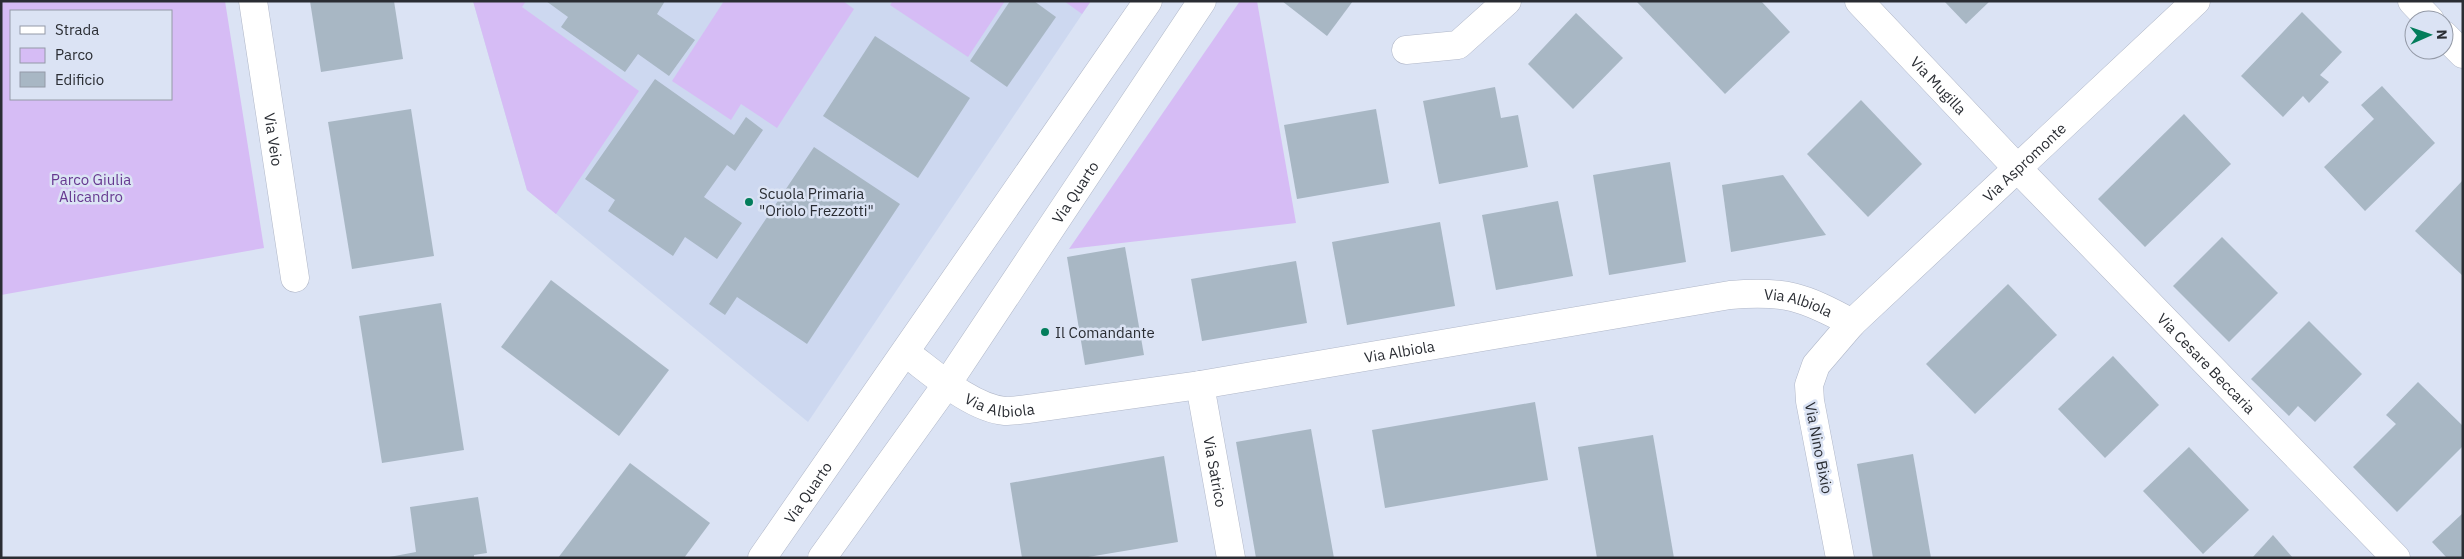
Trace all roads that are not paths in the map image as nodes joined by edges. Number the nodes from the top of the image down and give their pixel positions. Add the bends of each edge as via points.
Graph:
1 (253, 1) edge
2 (1148, 1) edge
3 (1202, 1) edge
4 (1507, 1) edge
5 (1859, 1) edge
6 (2196, 1) edge
7 (2454, 45) edge
8 (1406, 50) dead end
9 (2463, 54) edge
10 (2018, 170) junction
11 (295, 278) dead end
12 (1852, 323) junction
13 (906, 353) junction
14 (947, 384) junction
15 (1200, 385) junction
16 (762, 558) edge
17 (822, 558) edge
18 (1231, 558) edge
19 (1840, 558) edge
20 (2396, 558) edge

1 - 11 street, Via Veio
2 - 13 street, Via Quarto
3 - 14 street, Via Quarto
4 - 8 street via 1458,44
5 - 10 street, Via Mugilla
6 - 10 street, Via Aspromonte
7 - 9 street
10 - 12 street, Via Aspromonte
10 - 20 street, Via Cesare Beccaria
12 - 15 street, Via Albiola via 1797,296 1764,292 1730,295
12 - 19 street, Via Nino Bixio via 1816,365 1809,385
13 - 14 street
13 - 16 street, Via Quarto
14 - 15 street, Via Albiola via 984,406 1004,411
14 - 17 street, Via Quarto
15 - 18 street, Via Satrico

